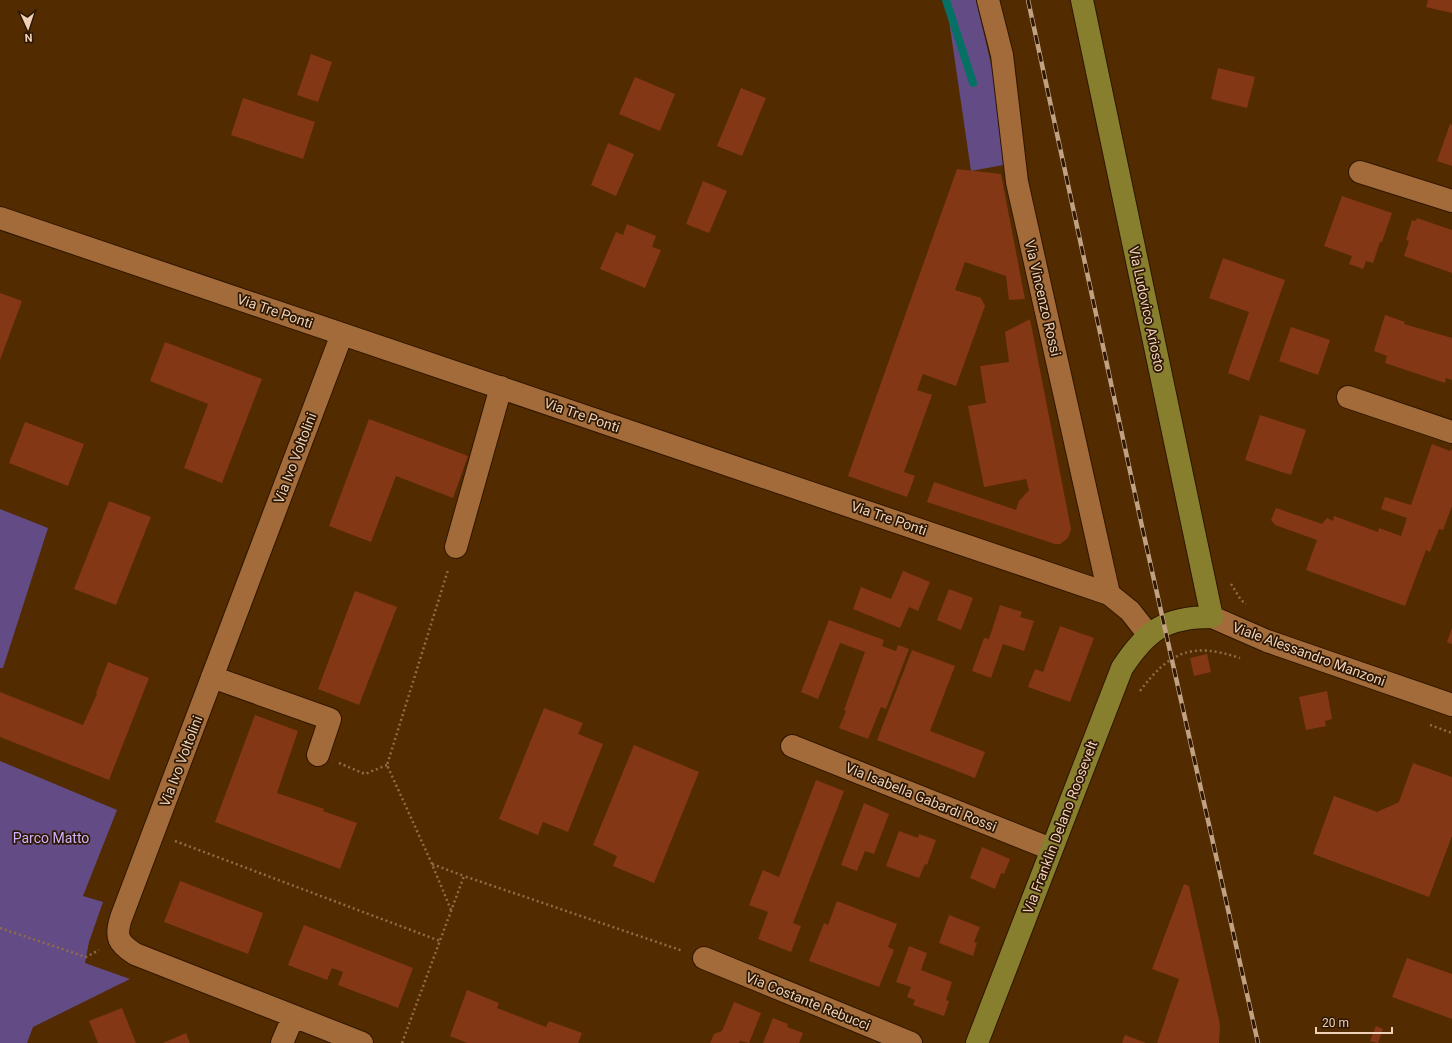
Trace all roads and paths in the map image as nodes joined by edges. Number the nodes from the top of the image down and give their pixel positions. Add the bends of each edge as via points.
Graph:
1 (988, 0) edge
2 (1082, 0) edge
3 (1360, 172) dead end
4 (1452, 201) edge
5 (0, 218) edge
6 (342, 334) junction
7 (501, 387) junction
8 (1348, 397) dead end
9 (1452, 432) edge
10 (456, 547) joint
11 (1229, 579) dead end
12 (1109, 594) junction
13 (1247, 605) dead end
14 (1212, 617) junction
15 (1156, 630) junction
16 (1246, 660) dead end
17 (212, 677) junction
18 (1137, 695) dead end
19 (1452, 705) edge
20 (792, 746) dead end
21 (318, 755) joint
22 (387, 765) junction
23 (153, 833) junction
24 (1051, 849) junction
25 (432, 864) junction
26 (464, 876) junction
27 (451, 910) junction
28 (0, 928) edge
29 (118, 940) junction
30 (440, 941) junction
31 (704, 958) joint
32 (293, 1017) junction
33 (282, 1043) edge
34 (362, 1043) edge
35 (402, 1043) edge
36 (911, 1043) edge
37 (977, 1043) edge

1 - 12 street, Via Vincenzo Rossi via 1002,55 1017,182
2 - 14 main road, Via Ludovico Ariosto
3 - 4 street
5 - 6 street, Via Tre Ponti
6 - 7 street, Via Tre Ponti
6 - 17 street, Via Ivo Voltolini
7 - 10 street
7 - 12 street, Via Tre Ponti
8 - 9 street
10 - 22 path
11 - 13 path via 1241,600
12 - 15 street, Via Tre Ponti
14 - 15 main road, Viale Alessandro Manzoni via 1190,617
14 - 19 street, Viale Alessandro Manzoni via 1267,641
15 - 24 main road, Via Franklin Delano Roosevelt via 1136,646 1122,668
16 - 18 path via 1211,649 1190,650 1172,658 1153,674
17 - 21 street via 330,719
17 - 23 street, Via Ivo Voltolini
20 - 24 street, Via Isabella Gabardi Rossi
21 - 22 path via 365,774
22 - 25 path
23 - 29 street, Via Ivo Voltolini via 118,928
23 - 30 path
24 - 37 main road, Via Franklin Delano Roosevelt
25 - 26 path
25 - 27 path
26 - 27 path
26 - 31 path
27 - 30 path
28 - 29 path via 86,957
29 - 32 street via 134,954
30 - 35 path
31 - 36 street, Via Costante Rebucci
32 - 33 street
32 - 34 street

